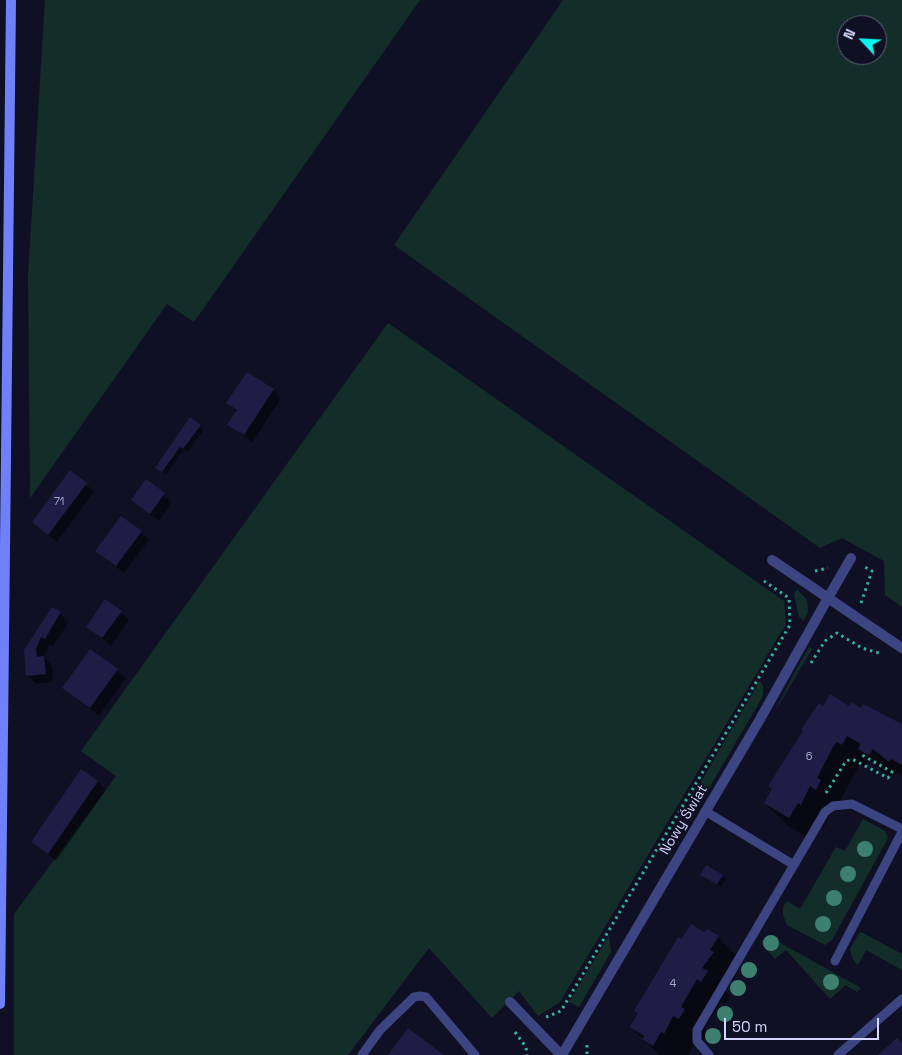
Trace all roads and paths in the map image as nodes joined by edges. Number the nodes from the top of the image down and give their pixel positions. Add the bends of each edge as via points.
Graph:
1 (10, 0) edge
2 (851, 558) dead end
3 (772, 560) dead end
4 (764, 581) dead end
5 (828, 598) junction
6 (825, 641) dead end
7 (902, 648) edge
8 (884, 655) dead end
9 (859, 761) junction
10 (821, 800) dead end
11 (705, 812) junction
12 (902, 830) edge
13 (794, 865) junction
14 (835, 961) dead end
15 (902, 999) edge
16 (510, 1002) dead end
17 (0, 1004) edge
18 (542, 1018) dead end
19 (510, 1026) dead end
20 (362, 1055) edge
21 (475, 1055) edge
22 (527, 1055) edge
23 (561, 1055) edge
24 (709, 1055) edge
25 (838, 1055) edge

1 - 17 street
2 - 5 street, Nowy Świat
3 - 5 street
4 - 18 path via 789,598 790,625 561,1011
5 - 7 street
5 - 11 street, Nowy Świat
6 - 8 path via 837,633 862,648
9 - 9 path via 888,778 892,772 863,754
9 - 10 path via 846,761
11 - 13 lane
11 - 23 street, Nowy Świat
12 - 13 lane via 852,804 833,806 818,823
12 - 14 lane
13 - 24 lane via 697,1030 697,1041
15 - 25 lane
16 - 23 street
19 - 22 path via 526,1047
20 - 21 lane via 380,1030 414,997 420,996 426,997

